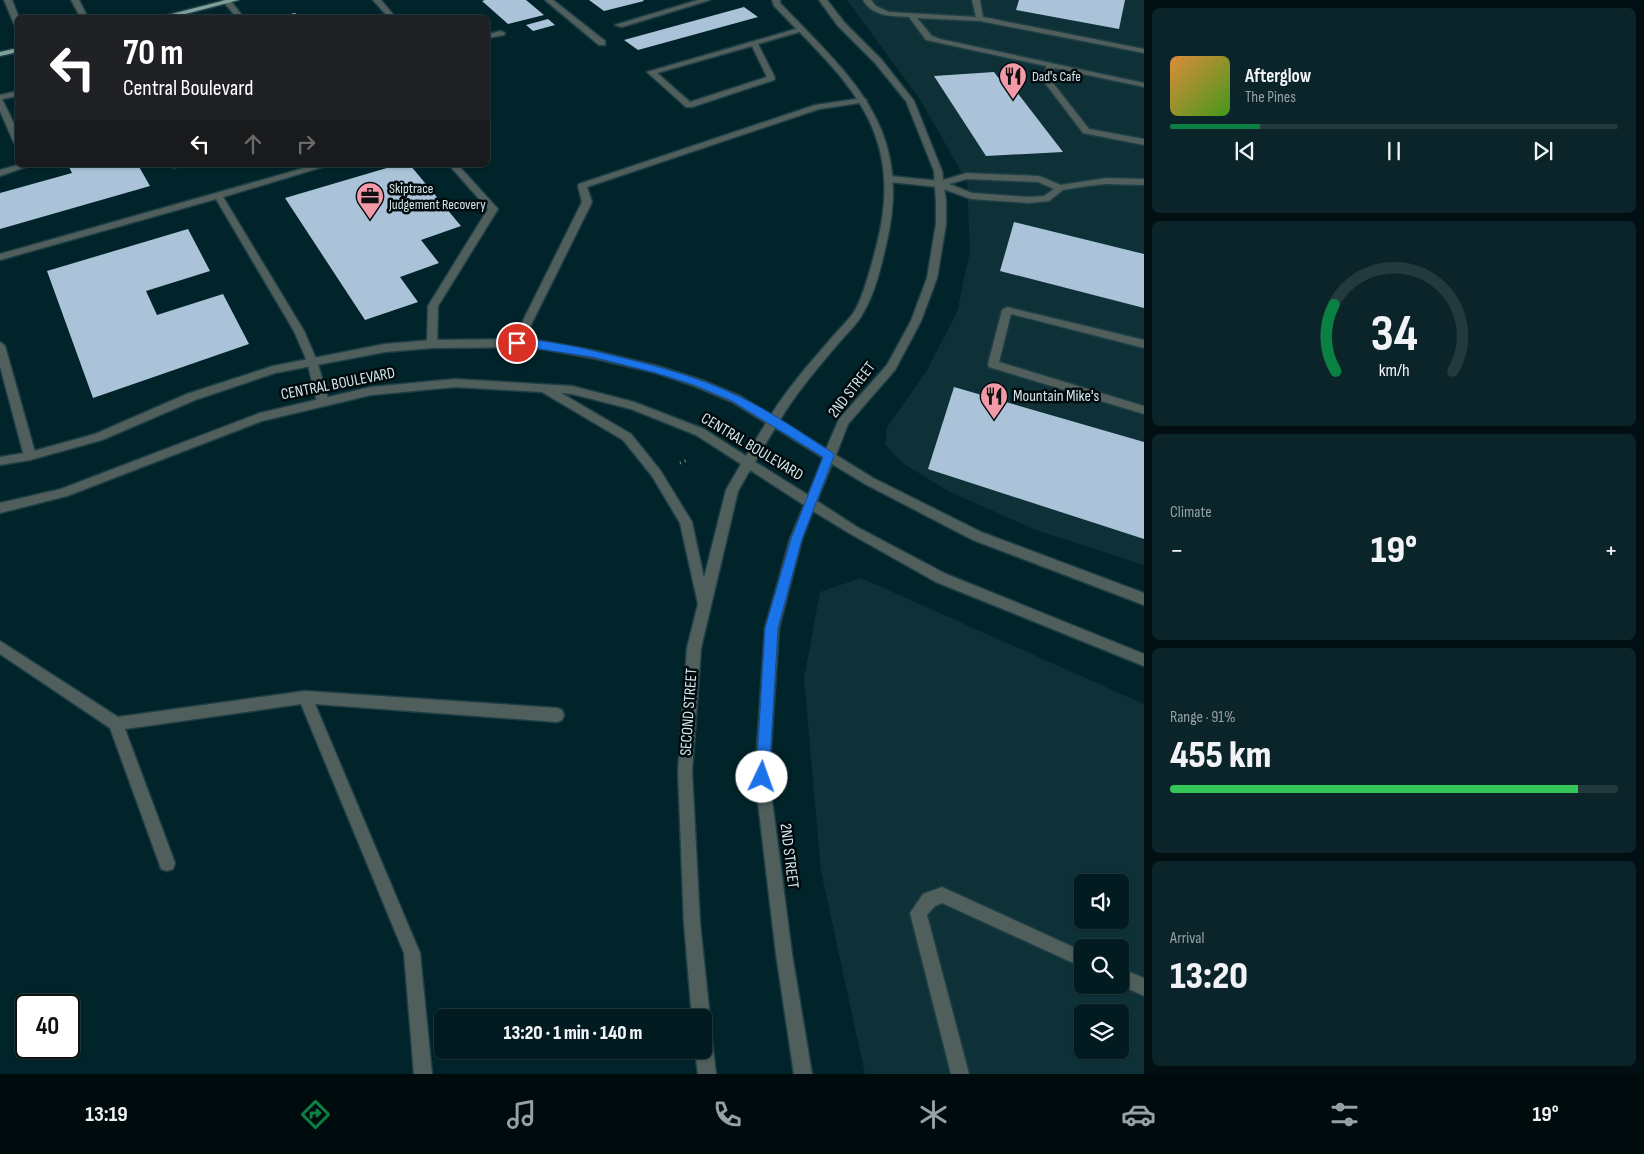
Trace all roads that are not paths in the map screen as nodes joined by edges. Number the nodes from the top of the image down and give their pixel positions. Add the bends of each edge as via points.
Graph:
1 (8, 0) edge
2 (377, 0) edge
3 (549, 0) edge
4 (706, 0) edge
5 (776, 0) edge
6 (822, 0) edge
7 (867, 0) edge
8 (976, 0) edge
9 (78, 1) edge
10 (230, 1) edge
11 (84, 15) edge
12 (172, 15) edge
13 (239, 15) edge
14 (390, 15) edge
15 (912, 16) junction
16 (15, 17) edge
17 (980, 19) junction
18 (620, 25) dead end
19 (802, 30) junction
20 (501, 32) dead end
21 (490, 35) edge
22 (602, 43) dead end
23 (754, 43) junction
24 (15, 51) edge
25 (1144, 51) edge
26 (0, 54) edge
27 (1050, 66) junction
28 (1144, 85) edge
29 (15, 94) edge
30 (0, 99) edge
31 (863, 100) junction
32 (15, 136) edge
33 (1144, 142) edge
34 (20, 167) edge
35 (318, 167) edge
36 (455, 167) edge
37 (0, 173) edge
38 (890, 178) junction
39 (1144, 182) edge
40 (940, 184) junction
41 (1060, 188) junction
42 (218, 195) junction
43 (0, 257) edge
44 (517, 343) junction
45 (432, 344) junction
46 (1144, 344) edge
47 (0, 346) edge
48 (312, 361) junction
49 (540, 386) junction
50 (323, 402) junction
51 (1144, 410) edge
52 (772, 421) junction
53 (30, 456) junction
54 (829, 456) junction
55 (0, 461) edge
56 (748, 462) junction
57 (811, 503) junction
58 (0, 508) edge
59 (1144, 599) edge
60 (704, 605) junction
61 (0, 647) edge
62 (1144, 660) edge
63 (305, 697) junction
64 (557, 715) dead end
65 (116, 724) junction
66 (167, 863) dead end
67 (1074, 955) edge
68 (1129, 980) edge
69 (1144, 987) edge
70 (700, 1009) edge
71 (705, 1059) edge
72 (423, 1074) edge
73 (707, 1074) edge
74 (803, 1074) edge
75 (960, 1074) edge

1 - 16 street
2 - 14 street
3 - 22 street
4 - 18 street
5 - 19 street
6 - 40 street, 2ND STREET via 910,101 934,159
7 - 15 street via 878,12
8 - 17 street
9 - 11 street
10 - 12 main road
10 - 13 street
15 - 17 street
15 - 27 street via 929,38
17 - 25 street
19 - 23 street
19 - 31 street
20 - 21 street
23 - 23 street via 670,67 651,72 689,105 771,78
24 - 26 main road
27 - 28 street
27 - 33 street via 1049,83 1086,131
29 - 30 street
30 - 32 street
31 - 38 street via 880,134
31 - 44 street via 818,106 582,186 587,202
34 - 37 street
35 - 42 street
36 - 45 street via 494,209 433,306
38 - 40 street
38 - 52 street via 887,223 876,268 859,312 791,392
39 - 41 street via 1106,181
40 - 41 street via 967,176 1039,179
40 - 41 street via 971,196 1029,200 1046,199
40 - 54 street, 2ND STREET via 941,224 932,278 916,321 891,367 843,422
42 - 43 street
42 - 48 street via 299,331
44 - 45 street, CENTRAL BOULEVARD
44 - 52 street, CENTRAL BOULEVARD via 592,354 658,370 736,399
45 - 48 street, CENTRAL BOULEVARD via 385,348
46 - 51 street via 1007,310 993,364
47 - 53 street
48 - 50 street
48 - 53 street, CENTRAL BOULEVARD via 191,397 98,437
49 - 50 street, CENTRAL BOULEVARD via 455,383 372,391
49 - 56 street, CENTRAL BOULEVARD via 572,390 634,406 700,432
49 - 60 street via 627,437 656,473 686,522
50 - 58 street, CENTRAL BOULEVARD via 260,417 63,493
52 - 54 street, CENTRAL BOULEVARD
52 - 56 street, SECOND STREET
53 - 55 street, CENTRAL BOULEVARD
54 - 57 street, 2ND STREET
54 - 59 street, CENTRAL BOULEVARD via 869,481 977,536
56 - 57 street, CENTRAL BOULEVARD
56 - 60 street, SECOND STREET via 732,490
57 - 62 street, CENTRAL BOULEVARD via 852,530 941,578
57 - 74 street, 2ND STREET via 796,539 772,628 762,777
60 - 70 street, SECOND STREET via 694,648 685,771 692,923
61 - 65 street
63 - 64 street
63 - 65 street
63 - 72 street via 412,953
65 - 66 street
67 - 75 street via 942,896 929,900 918,913
68 - 69 street
71 - 73 street

